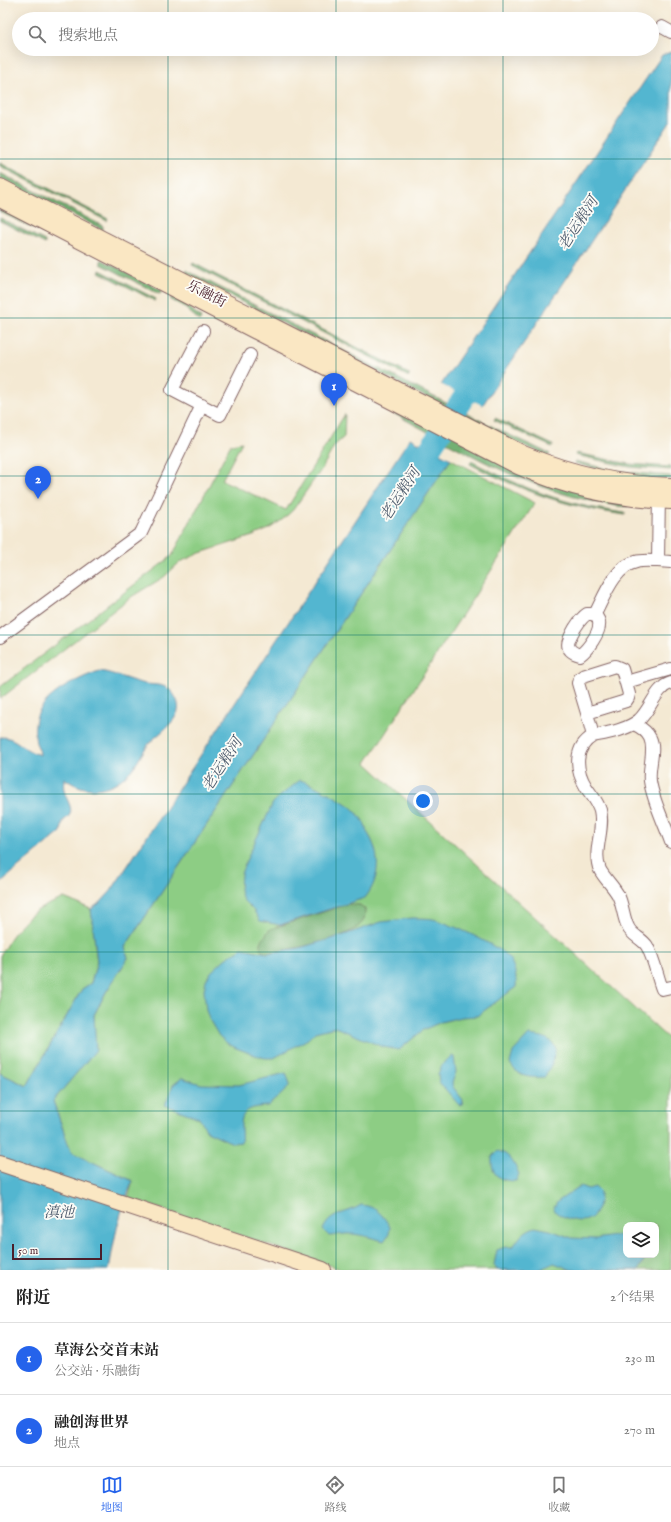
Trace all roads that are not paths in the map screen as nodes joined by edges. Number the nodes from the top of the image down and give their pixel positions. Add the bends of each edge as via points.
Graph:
1 (0, 187) edge
2 (0, 199) edge
3 (203, 331) dead end
4 (250, 355) dead end
5 (202, 405) junction
6 (411, 405) junction
7 (665, 493) edge
8 (658, 561) junction
9 (671, 562) edge
10 (595, 614) dead end
11 (0, 637) edge
12 (671, 669) edge
13 (626, 682) junction
14 (671, 684) edge
15 (587, 713) junction
16 (634, 724) junction
17 (593, 736) junction
18 (671, 842) edge
19 (671, 987) edge
20 (0, 1163) edge
21 (323, 1270) edge

1 - 6 street, 乐融街
2 - 6 street, 乐融街
3 - 5 street via 172,390
4 - 5 street via 220,415
5 - 11 street via 141,533
6 - 7 street via 476,438 566,470
7 - 8 street
8 - 9 street
8 - 10 street via 636,561 625,566 618,573
12 - 13 street
13 - 15 street via 629,694 626,701
13 - 15 street via 622,669 615,666 580,678 578,683
14 - 16 street via 659,691 649,709
15 - 17 street
16 - 17 street
16 - 18 street via 647,733 652,745 650,780
17 - 19 street via 581,747 577,761 579,774 600,811 600,870 618,896 632,934 646,945 662,989
20 - 21 street

